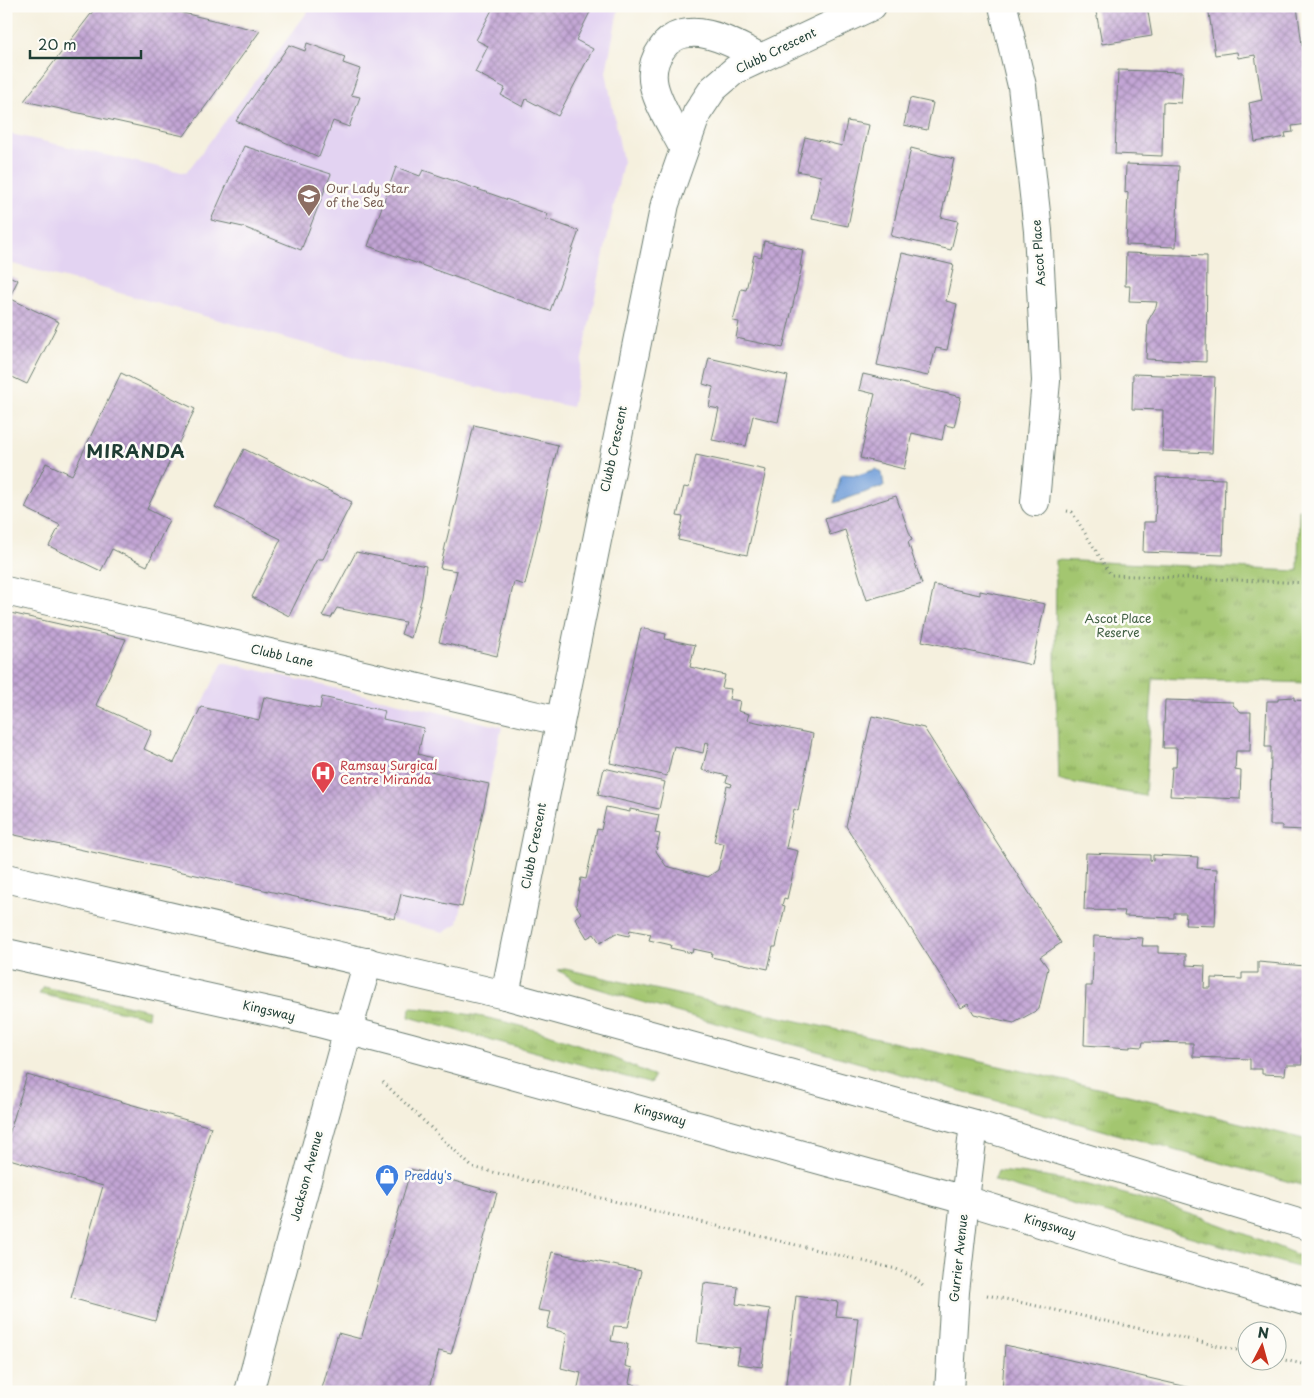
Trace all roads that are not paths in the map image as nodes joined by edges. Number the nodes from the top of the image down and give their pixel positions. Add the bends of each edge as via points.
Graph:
1 (872, 6) edge
2 (1003, 6) edge
3 (761, 58) junction
4 (684, 149) junction
5 (1035, 502) road end
6 (6, 591) edge
7 (559, 721) junction
8 (6, 878) edge
9 (6, 952) edge
10 (368, 962) junction
11 (504, 995) junction
12 (348, 1030) junction
13 (974, 1124) junction
14 (965, 1200) junction
15 (1308, 1226) edge
16 (1308, 1302) edge
17 (249, 1392) edge
18 (949, 1392) edge

1 - 3 main road, Clubb Crescent
2 - 5 main road, Ascot Place via 1022,86 1038,231 1046,381
3 - 4 main road, Clubb Crescent via 735,70 713,89 697,113
3 - 4 main road via 728,40 703,32 667,40 654,60 654,86
4 - 7 main road, Clubb Crescent via 665,204
6 - 7 main road, Clubb Lane
7 - 11 main road, Clubb Crescent
8 - 10 main road
9 - 12 main road, Kingsway
10 - 11 main road
10 - 12 main road, Jackson Avenue
11 - 13 main road
12 - 14 main road, Kingsway
12 - 17 main road, Jackson Avenue
13 - 14 main road, Gurrier Avenue
13 - 15 main road
14 - 16 main road, Kingsway
14 - 18 main road, Gurrier Avenue

